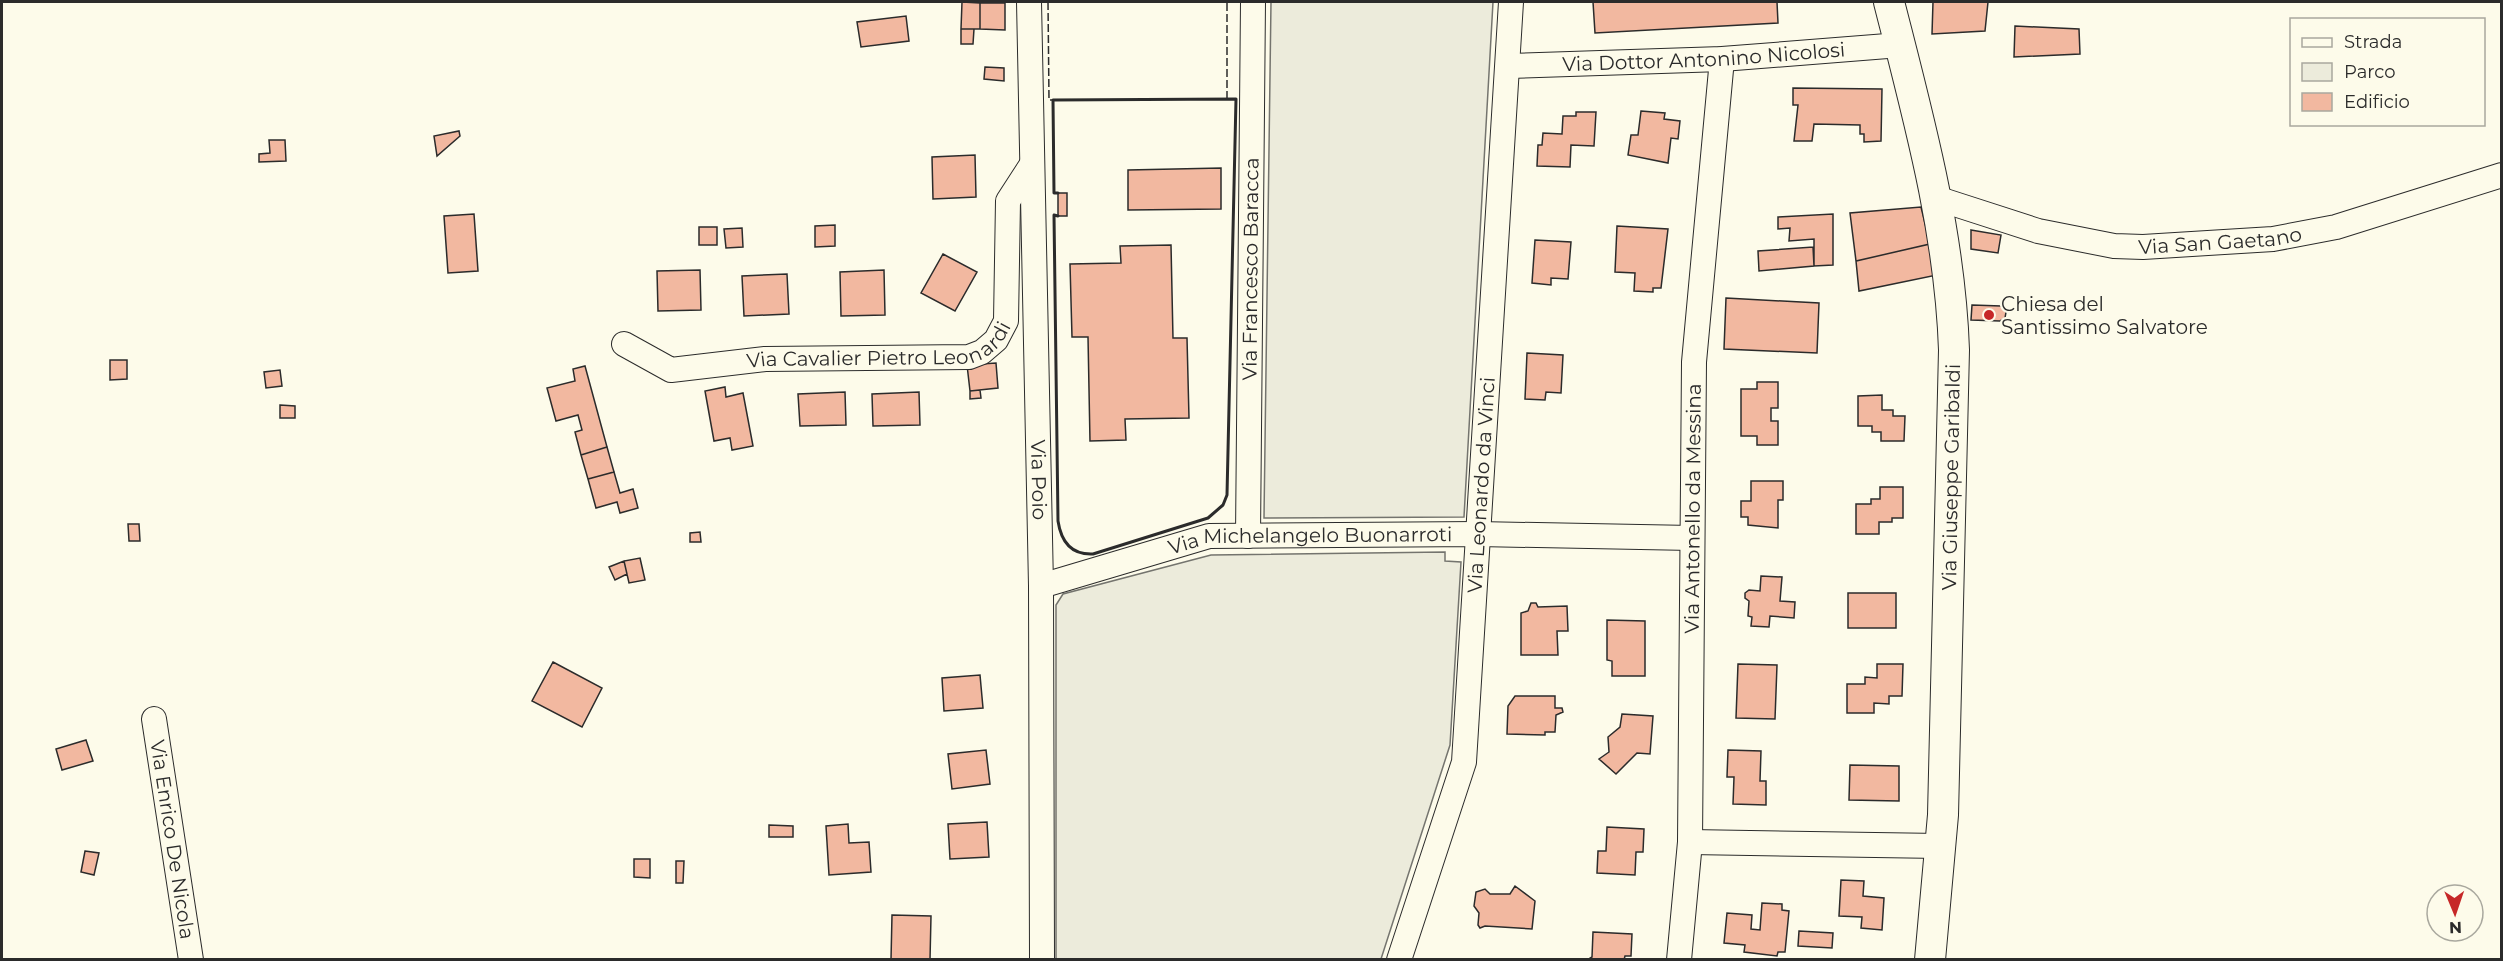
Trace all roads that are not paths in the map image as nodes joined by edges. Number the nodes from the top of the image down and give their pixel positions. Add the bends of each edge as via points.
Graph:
1 (1029, 2) edge
2 (1253, 2) edge
3 (1511, 2) edge
4 (1889, 2) edge
5 (1900, 45) junction
6 (1722, 59) junction
7 (1508, 66) junction
8 (1032, 164) junction
9 (2502, 174) edge
10 (1936, 198) junction
11 (624, 344) dead end
12 (1478, 534) junction
13 (1248, 536) junction
14 (1692, 538) junction
15 (1041, 585) junction
16 (154, 719) dead end
17 (1690, 842) junction
18 (1940, 846) junction
19 (191, 960) edge
20 (1042, 960) edge
21 (1399, 960) edge
22 (1679, 960) edge
23 (1930, 960) edge

1 - 8 street, Via Poio
2 - 13 street, Via Francesco Baracca
3 - 7 street, Via Leonardo da Vinci
4 - 5 main road, Via Giuseppe Garibaldi
5 - 6 street, Via Dottor Antonino Nicolosi
5 - 10 main road, Via Giuseppe Garibaldi
6 - 7 street, Via Dottor Antonino Nicolosi
6 - 14 street, Via Antonello da Messina via 1694,362
7 - 12 street, Via Leonardo da Vinci
8 - 11 street, Via Cavalier Pietro Leonardi via 1008,201 1006,321 996,340 982,352 969,357 765,359 671,370
8 - 15 street, Via Poio
9 - 10 street, Via San Gaetano via 2336,227 2273,239 2143,247 2114,246 2037,231
10 - 18 main road, Via Giuseppe Garibaldi via 1952,292 1954,350
12 - 13 street, Via Michelangelo Buonarroti
12 - 14 street, Via Michelangelo Buonarroti
12 - 21 street, Via Leonardo da Vinci via 1464,762
13 - 15 street, Via Michelangelo Buonarroti via 1209,536
14 - 17 street, Via Antonello da Messina
15 - 20 street, Via Poio
16 - 19 street, Via Enrico De Nicola
17 - 18 street
17 - 22 street, Via Antonello da Messina
18 - 23 main road, Via Giuseppe Garibaldi

